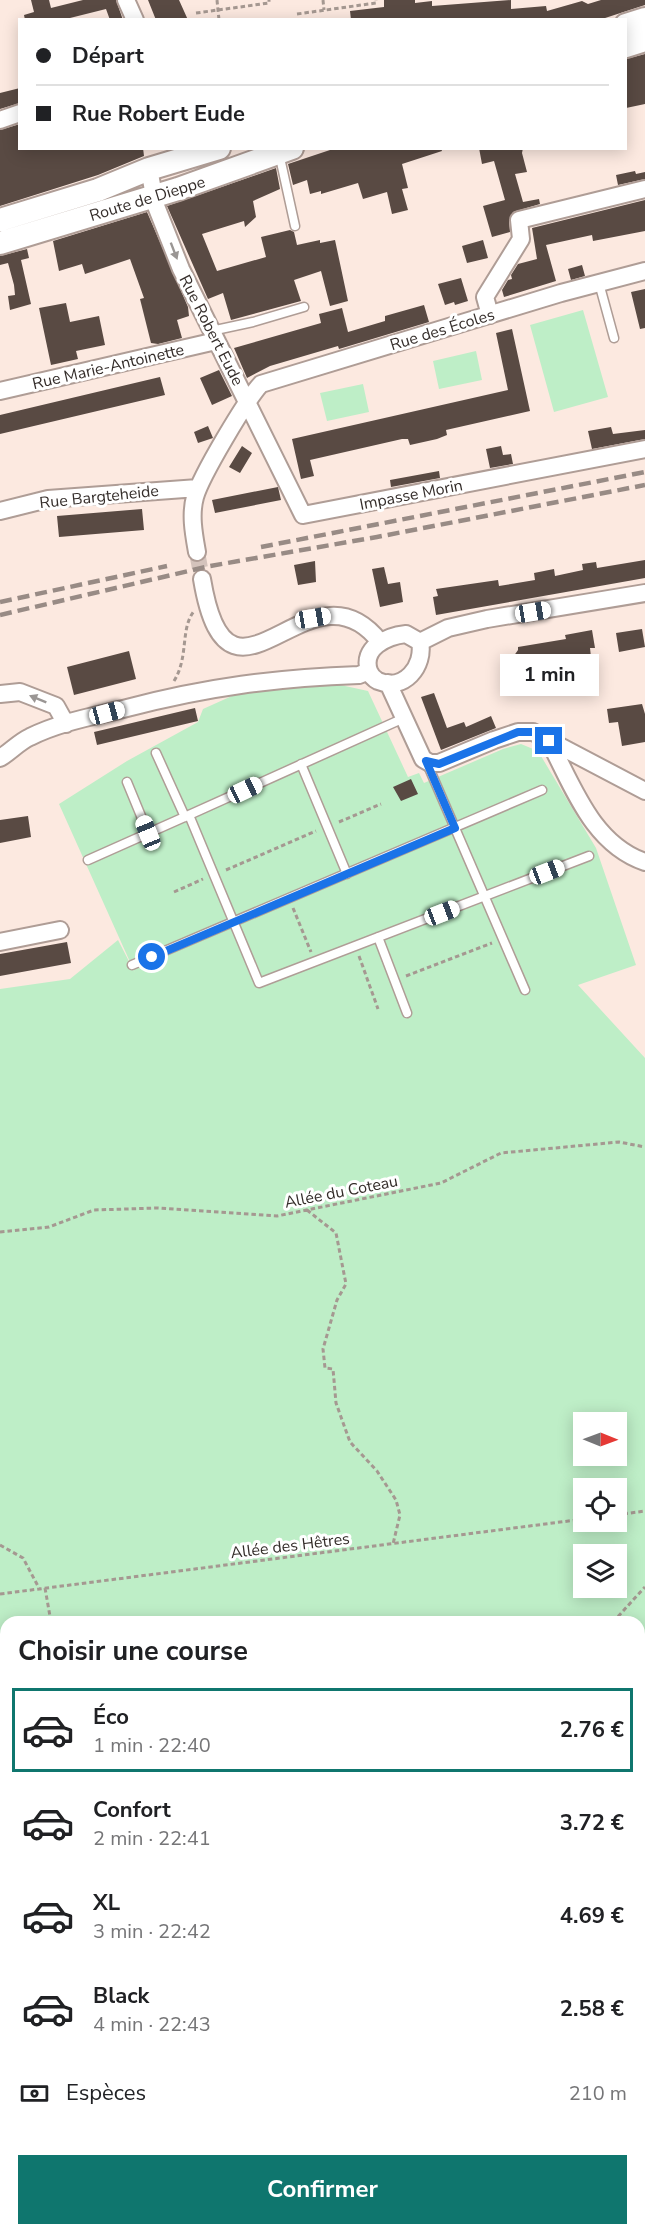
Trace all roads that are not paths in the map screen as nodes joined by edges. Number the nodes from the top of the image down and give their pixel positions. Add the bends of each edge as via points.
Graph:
1 (127, 1) edge
2 (134, 18) edge
3 (645, 19) edge
4 (627, 25) edge
5 (645, 29) edge
6 (627, 35) edge
7 (645, 40) edge
8 (627, 46) edge
9 (18, 114) edge
10 (0, 120) edge
11 (216, 150) edge
12 (280, 150) edge
13 (175, 179) dead end
14 (153, 186) junction
15 (645, 189) edge
16 (102, 196) junction
17 (0, 220) edge
18 (295, 226) dead end
19 (0, 229) edge
20 (0, 243) edge
21 (645, 271) edge
22 (599, 283) junction
23 (304, 307) dead end
24 (490, 315) junction
25 (213, 336) junction
26 (614, 338) dead end
27 (0, 391) edge
28 (248, 400) junction
29 (645, 449) edge
30 (198, 488) junction
31 (0, 511) edge
32 (197, 552) tunnel mouth
33 (202, 579) tunnel mouth
34 (645, 593) edge
35 (380, 642) junction
36 (420, 642) junction
37 (369, 671) junction
38 (388, 683) junction
39 (0, 694) edge
40 (404, 717) junction
41 (66, 724) junction
42 (549, 741) junction
43 (156, 753) dead end
44 (0, 759) edge
45 (426, 761) junction
46 (301, 764) junction
47 (127, 782) dead end
48 (542, 790) dead end
49 (645, 791) edge
50 (187, 816) junction
51 (455, 828) junction
52 (148, 833) junction
53 (589, 856) dead end
54 (88, 860) dead end
55 (645, 862) edge
56 (347, 874) junction
57 (484, 897) junction
58 (234, 922) junction
59 (60, 930) dead end
60 (378, 937) junction
61 (0, 942) edge
62 (132, 965) dead end
63 (525, 990) dead end
64 (407, 1013) dead end

1 - 2 street
3 - 4 main road
5 - 6 lane
7 - 8 main road
9 - 10 street
11 - 14 main road, Route de Dieppe
12 - 13 lane
12 - 14 main road, Route de Dieppe via 250,166
12 - 18 lane
14 - 16 main road, Route de Dieppe
14 - 20 main road, Route de Dieppe
14 -> 25 street, Rue Robert Eude via 181,269
15 - 24 street via 519,220 521,239 485,297
16 - 17 main road, Route de Dieppe
16 - 19 lane
21 - 22 street, Rue des Écoles
22 - 24 street, Rue des Écoles
22 - 26 lane
23 - 25 lane
24 - 28 street, Rue des Écoles via 272,379 261,384
25 - 27 street, Rue Marie-Antoinette
25 - 28 street, Rue Robert Eude
28 - 29 street, Impasse Morin via 303,515
28 - 30 street, Rue Robert Eude
30 - 31 street, Rue Bargteheide via 48,499
30 - 32 street, Rue Robert Eude via 193,514
33 - 35 street via 206,607 225,642 242,647 261,644 299,622 326,616 344,617 364,625
34 - 36 street via 488,619 448,628
35 - 36 street via 406,634
35 - 37 street via 369,656
36 - 38 street via 422,655 412,674
37 - 38 street via 378,681
37 - 41 street via 359,675 235,684
38 - 40 street
41 -> 39 street via 56,706 20,692
40 - 45 street
40 - 46 lane
41 - 44 street via 29,738
42 - 45 street via 533,732 518,732 439,764
42 - 49 street
42 - 55 street via 605,839
43 - 50 lane
45 - 51 lane
46 - 50 lane
46 - 56 lane
47 - 52 lane
48 - 51 lane
50 - 52 lane
50 - 58 lane
51 - 56 lane
51 - 57 lane
52 - 54 lane
53 - 57 lane
56 - 58 lane
57 - 60 lane
57 - 63 lane
58 - 60 lane via 259,983
58 - 62 lane
59 - 61 street
60 - 64 lane

